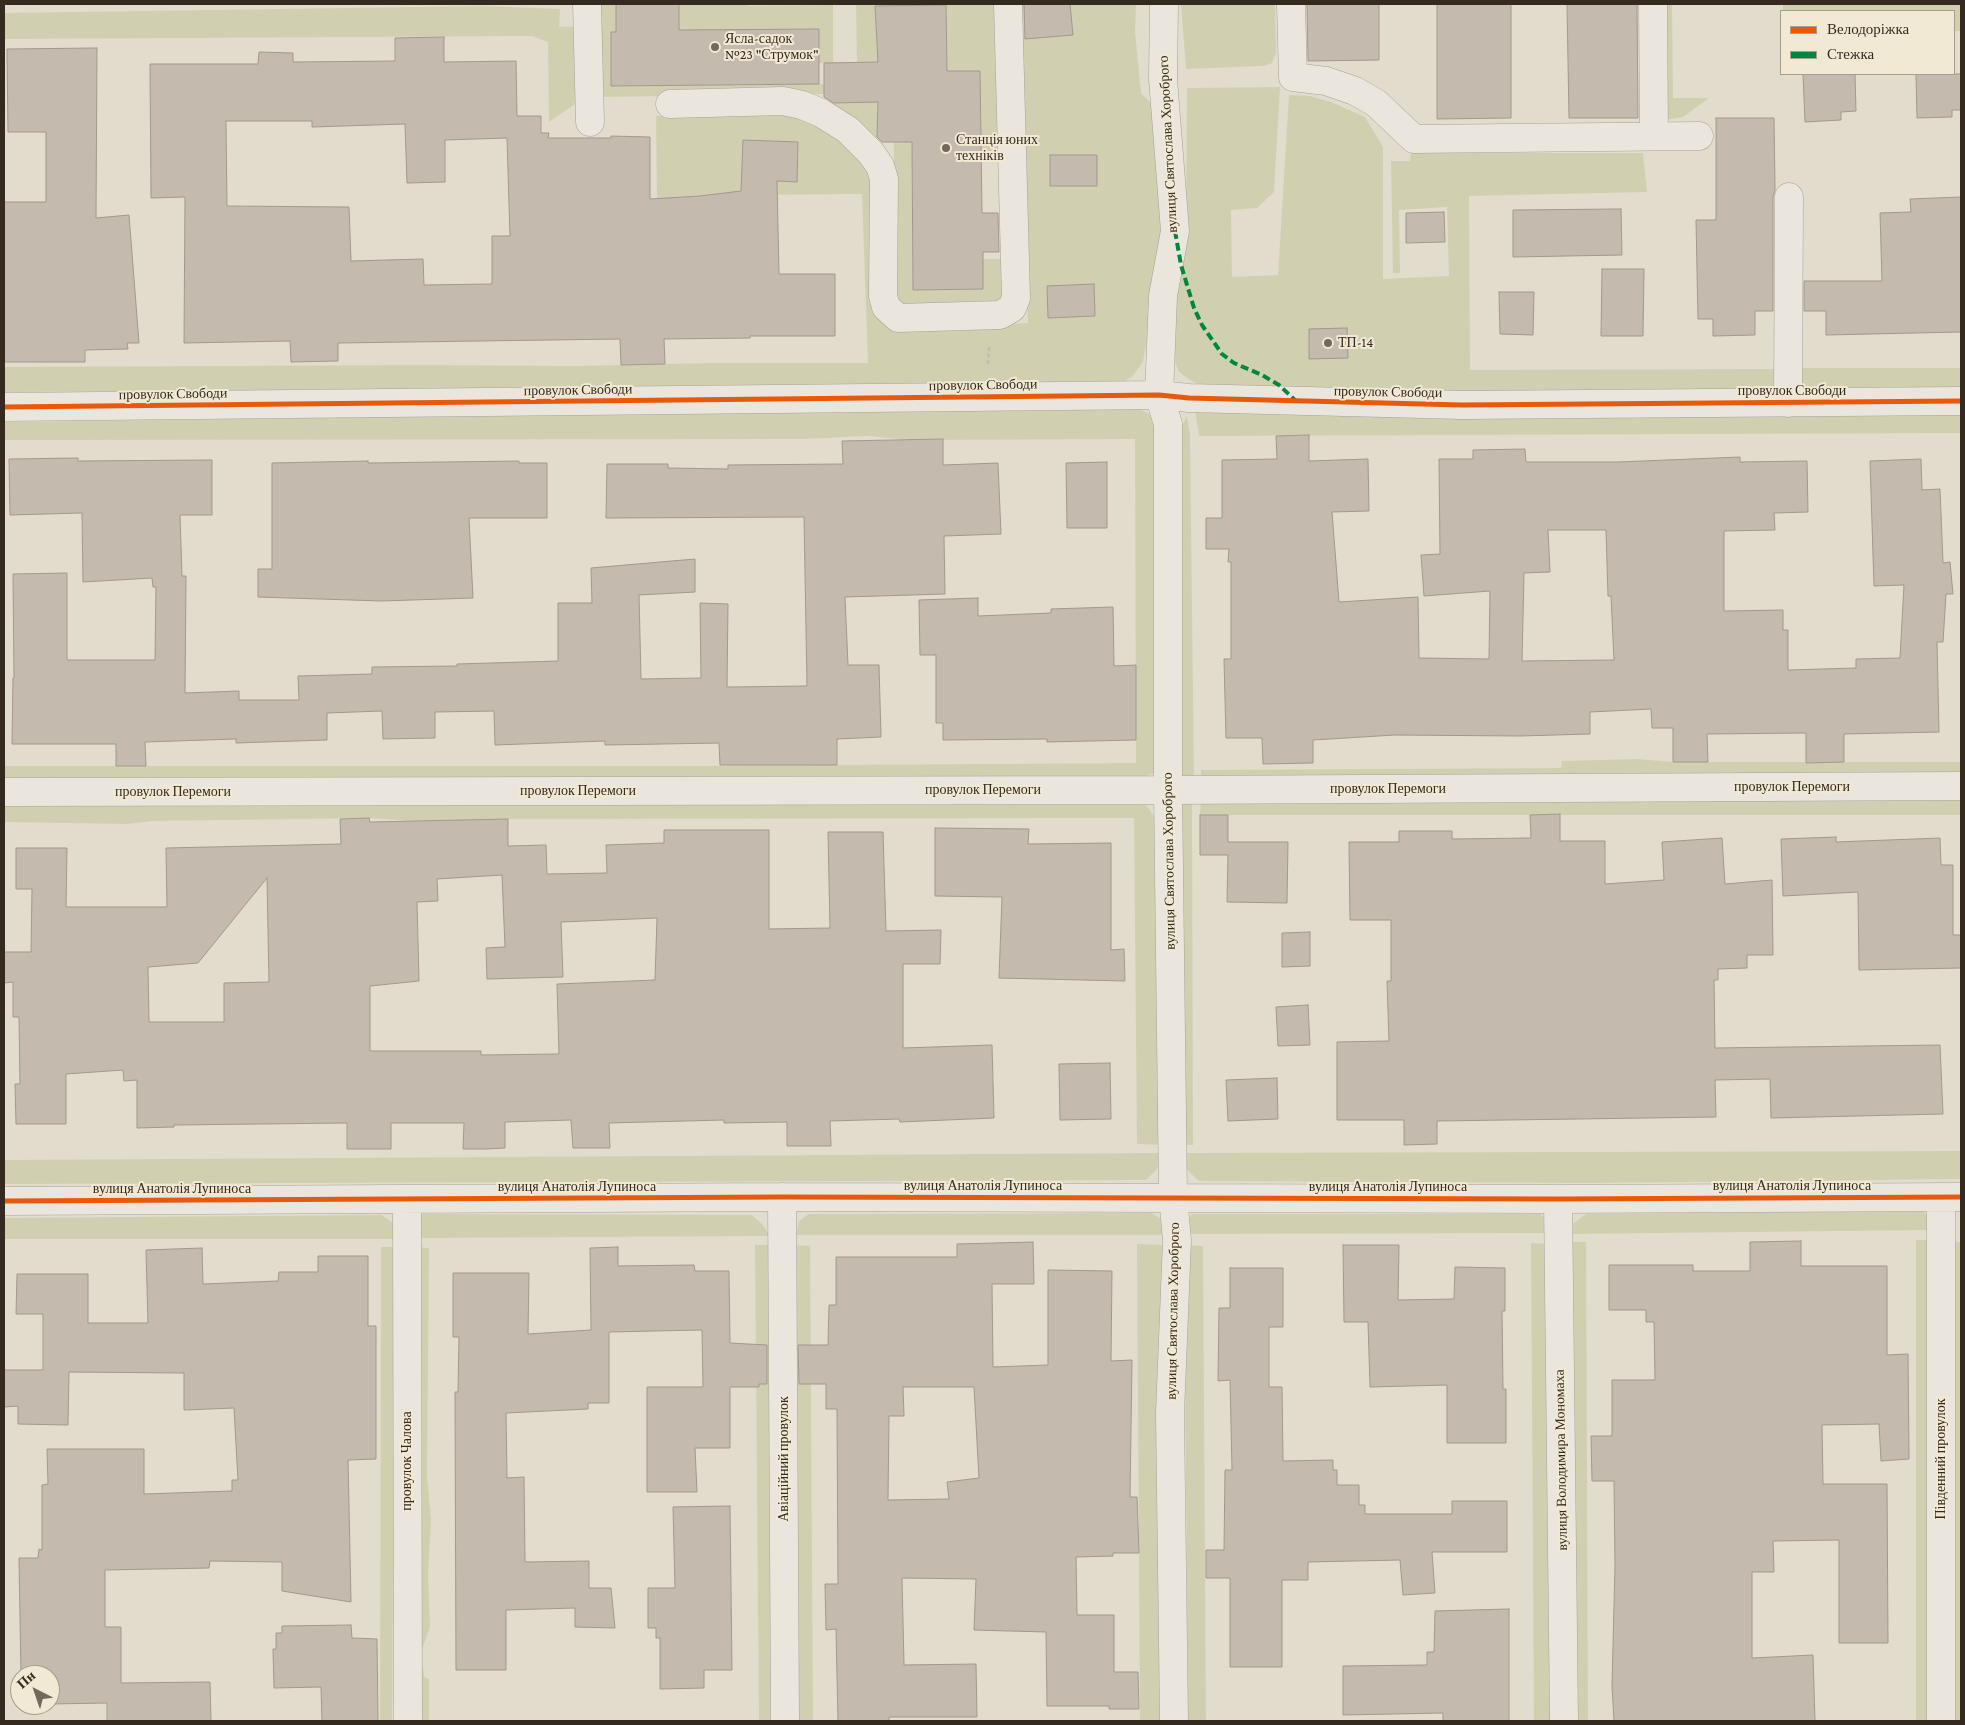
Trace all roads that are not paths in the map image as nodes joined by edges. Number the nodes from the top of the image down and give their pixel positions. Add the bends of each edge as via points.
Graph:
1 (587, 4) edge
2 (1008, 4) edge
3 (1164, 4) edge
4 (1291, 4) edge
5 (1653, 4) edge
6 (670, 104) dead end
7 (590, 122) dead end
8 (1654, 136) junction
9 (1699, 136) dead end
10 (1789, 197) dead end
11 (1159, 395) junction
12 (1961, 401) edge
13 (1788, 403) junction
14 (4, 407) edge
15 (1961, 786) edge
16 (1168, 790) junction
17 (4, 792) edge
18 (782, 1197) junction
19 (1173, 1197) junction
20 (1951, 1197) edge
21 (1558, 1198) junction
22 (406, 1200) junction
23 (4, 1201) edge
24 (408, 1721) edge
25 (785, 1721) edge
26 (1174, 1721) edge
27 (1564, 1721) edge
28 (1941, 1721) edge

1 - 7 street
2 - 6 street via 1016,298 1012,308 1000,315 898,318 886,307 883,296 884,179 871,153 848,130 821,113 783,102
3 - 11 street, вулиця Святослава Хороброго via 1163,79 1175,231 1163,296
4 - 8 street via 1293,77 1326,81 1355,90 1376,103 1414,139
5 - 8 street
8 - 9 street
10 - 13 street
11 - 13 street, провулок Свободи via 1462,405
11 - 14 street, провулок Свободи
11 - 16 street, вулиця Святослава Хороброго via 1168,424
12 - 13 street, провулок Свободи
15 - 16 street, провулок Перемоги
16 - 17 street, провулок Перемоги
16 - 19 street, вулиця Святослава Хороброго
18 - 19 street, вулиця Анатолія Лупиноса
18 - 22 street, вулиця Анатолія Лупиноса
18 - 25 street, Авіаційний провулок
19 - 21 street, вулиця Анатолія Лупиноса
19 - 26 street, вулиця Святослава Хороброго via 1177,1240 1170,1413
20 - 21 street, вулиця Анатолія Лупиноса
20 - 28 street, Південний провулок
21 - 27 street, вулиця Володимира Мономаха
22 - 23 street, вулиця Анатолія Лупиноса
22 - 24 street, провулок Чалова

